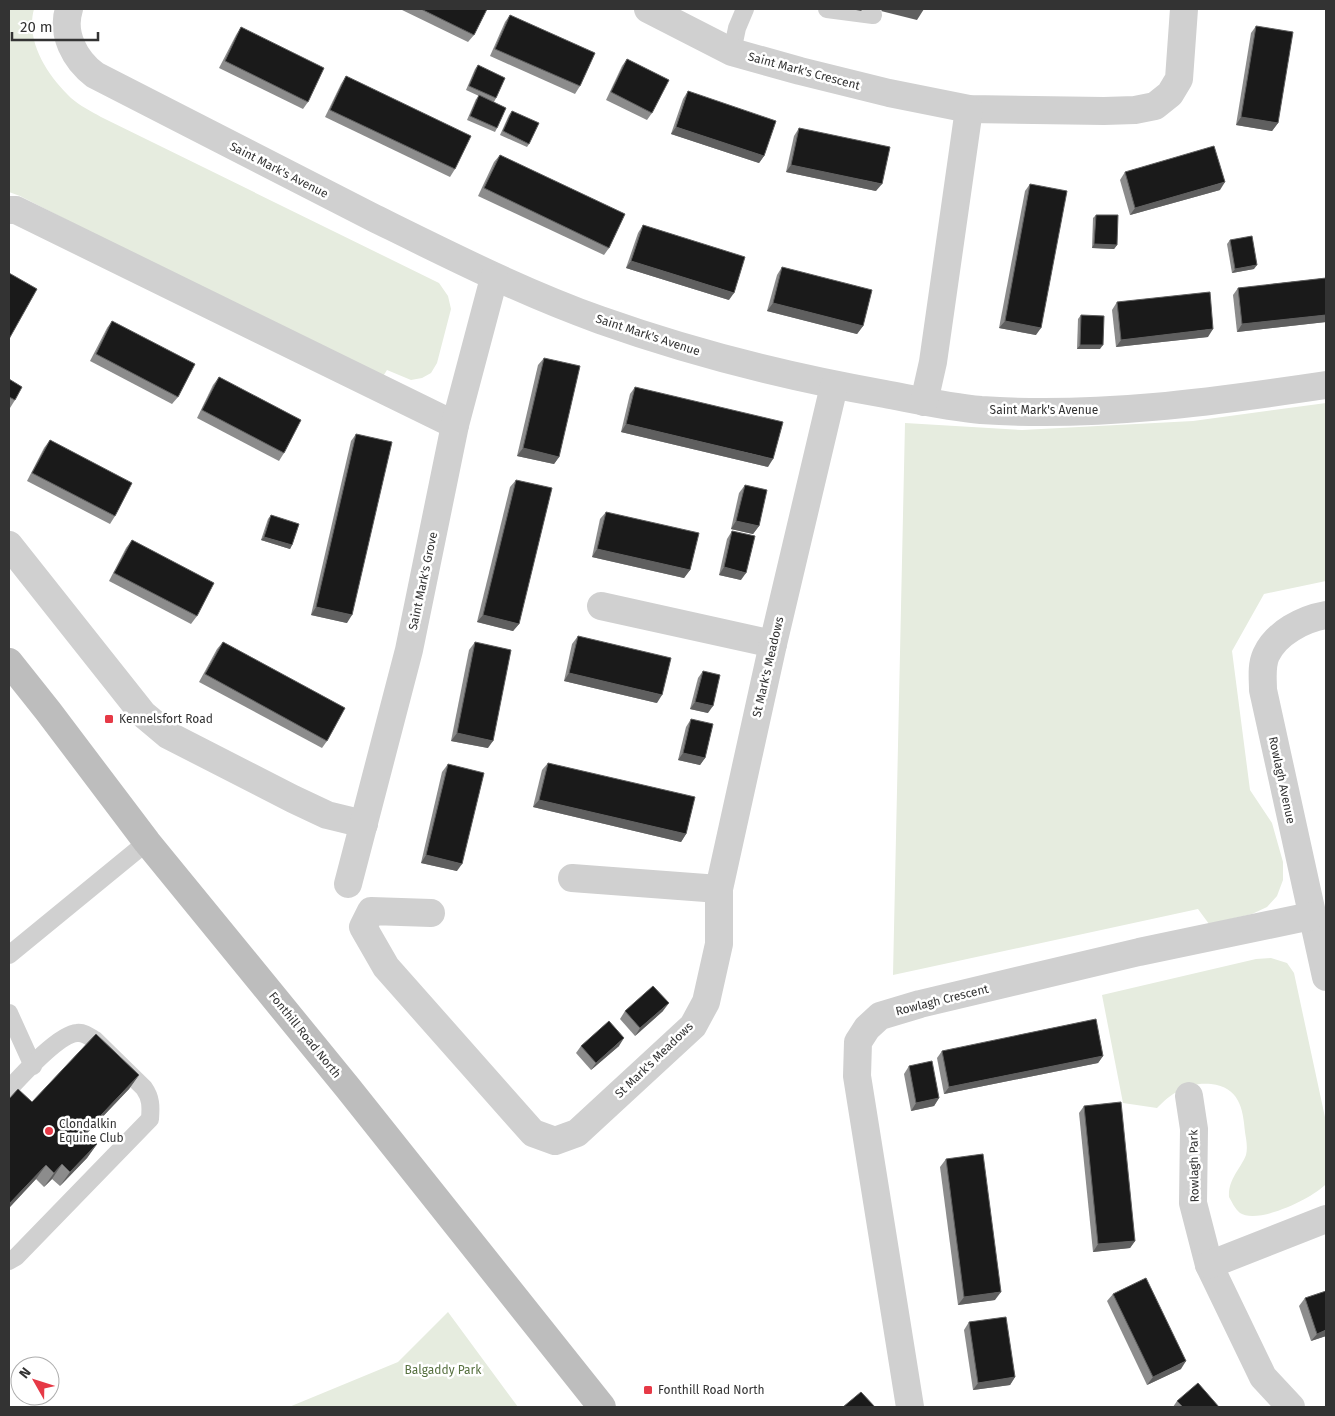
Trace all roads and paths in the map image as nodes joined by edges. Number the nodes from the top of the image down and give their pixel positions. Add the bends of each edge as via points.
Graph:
1 (69, 9) edge
2 (648, 9) edge
3 (745, 9) edge
4 (827, 9) edge
5 (1184, 9) edge
6 (873, 15) dead end
7 (732, 52) junction
8 (969, 109) junction
9 (9, 210) edge
10 (494, 278) junction
11 (1326, 385) edge
12 (834, 386) junction
13 (924, 402) junction
14 (455, 425) junction
15 (9, 545) edge
16 (601, 606) dead end
17 (1326, 615) edge
18 (773, 644) junction
19 (9, 662) edge
20 (364, 824) junction
21 (147, 842) junction
22 (572, 878) dead end
23 (348, 884) dead end
24 (719, 889) junction
25 (431, 913) dead end
26 (1311, 916) junction
27 (9, 955) edge
28 (1326, 977) edge
29 (9, 1013) edge
30 (32, 1066) junction
31 (9, 1089) edge
32 (1189, 1096) dead end
33 (1326, 1219) edge
34 (9, 1261) edge
35 (1209, 1265) junction
36 (602, 1407) edge
37 (910, 1407) edge
38 (1291, 1407) edge

1 - 10 street, Saint Mark's Avenue via 69,40 85,68 95,75
2 - 7 street, Saint Mark's Crescent
3 - 7 lane
4 - 6 lane
5 - 8 street, Saint Mark's Crescent via 1179,79 1170,94 1155,106 1104,111
7 - 8 street, Saint Mark's Crescent via 800,72
8 - 13 street via 934,362
9 - 14 street via 16,210
10 - 12 street, Saint Mark's Avenue via 598,320 657,339
10 - 14 street, Saint Mark's Grove
11 - 13 street, Saint Mark's Avenue via 1197,404 1063,412 980,410
12 - 13 street, Saint Mark's Avenue
12 - 18 street, St Mark's Meadows
14 - 20 street, Saint Mark's Grove via 409,650
15 - 20 street via 143,714 168,735 327,815
16 - 18 street
17 - 26 street, Rowlagh Avenue via 1287,630 1265,656 1263,670 1263,690
18 - 24 street, St Mark's Meadows
19 - 21 main road, Fonthill Road North
20 - 23 street, Saint Mark's Grove
21 - 27 lane
21 - 36 main road, Fonthill Road North
22 - 24 street
24 - 25 street, St Mark's Meadows via 719,944 706,1002 693,1026 577,1133 555,1141 533,1132 386,967 363,927 371,911
26 - 28 street, Rowlagh Avenue
26 - 37 street, Rowlagh Crescent via 920,1004 880,1016 867,1028 858,1042 857,1076
29 - 30 lane
30 - 31 lane
30 - 34 lane via 64,1037 77,1033 87,1035 150,1096 150,1118 16,1258
32 - 35 street, Rowlagh Park via 1194,1129 1194,1203
33 - 35 street
35 - 38 street, Rowlagh Park via 1263,1377

